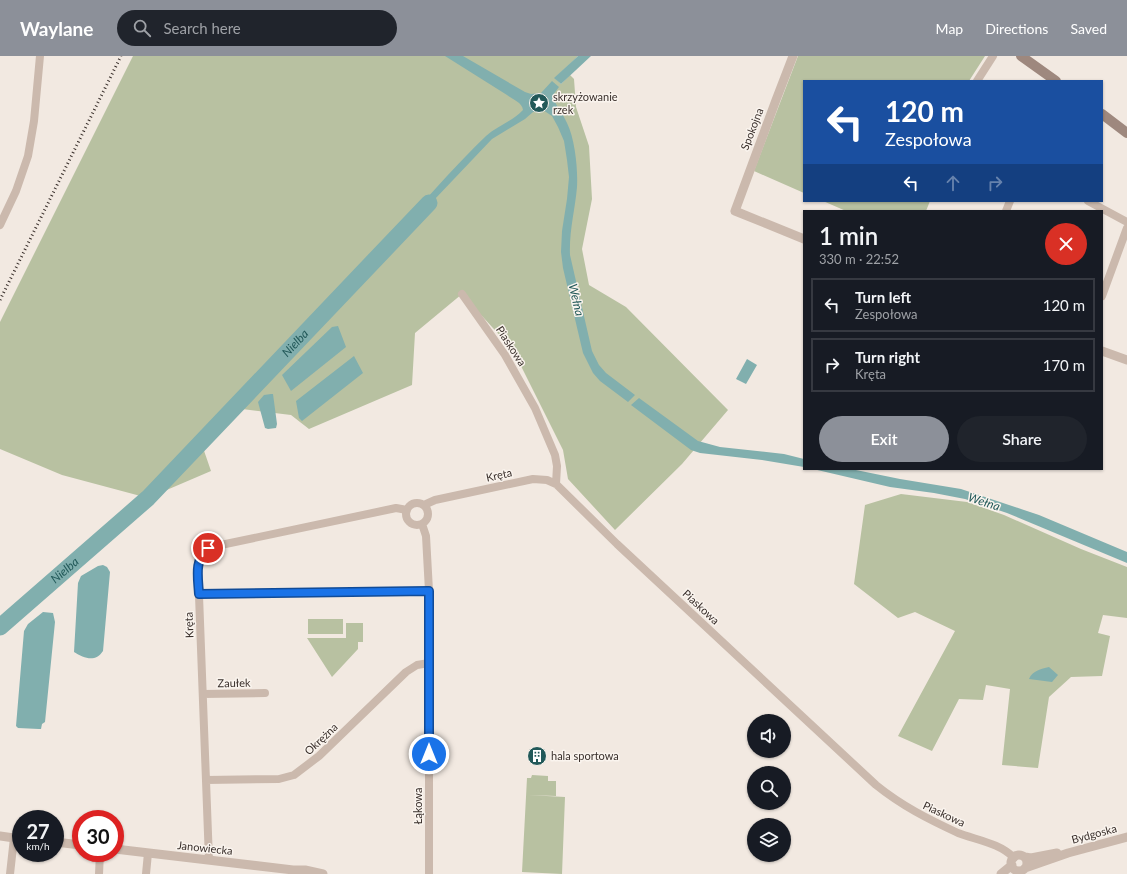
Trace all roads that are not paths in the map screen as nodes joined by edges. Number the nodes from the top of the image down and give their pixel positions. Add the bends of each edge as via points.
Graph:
1 (40, 56) edge
2 (793, 56) edge
3 (993, 56) edge
4 (1021, 56) edge
5 (978, 80) edge
6 (1055, 80) edge
7 (1103, 115) edge
8 (1127, 132) edge
9 (1090, 202) edge
10 (1127, 222) edge
11 (0, 225) edge
12 (1127, 228) edge
13 (803, 239) edge
14 (1103, 293) edge
15 (462, 294) dead end
16 (1103, 351) edge
17 (1127, 360) edge
18 (556, 484) junction
19 (424, 506) junction
20 (407, 510) junction
21 (422, 524) junction
22 (429, 591) junction
23 (199, 594) junction
24 (429, 663) junction
25 (265, 693) dead end
26 (202, 694) junction
27 (206, 780) junction
28 (0, 836) edge
29 (12, 837) edge
30 (1127, 837) edge
31 (124, 851) edge
32 (148, 853) junction
33 (1068, 853) junction
34 (209, 860) junction
35 (12, 862) edge
36 (100, 862) edge
37 (1017, 867) edge
38 (296, 872) edge
39 (10, 874) edge
40 (99, 874) edge
41 (146, 874) edge
42 (323, 874) edge
43 (429, 874) edge
44 (1001, 874) edge

1 - 11 street via 28,156 16,191
2 - 13 street, Spokojna via 735,211
3 - 5 street
4 - 6 main road
7 - 8 main road
9 - 10 street
12 - 14 street
15 - 18 street, Piaskowa via 505,355 535,408 555,455
16 - 17 street
18 - 19 street, Kręta via 547,480 533,480 435,500
18 - 37 street, Piaskowa via 876,785 913,811 1006,851
19 - 20 street via 415,503
19 - 21 street via 428,515
20 - 21 street via 407,517 411,523
20 - 23 street, Kręta via 396,508 208,548 199,563
21 - 22 street, Łąkowa via 426,536
22 - 23 street
22 - 24 street, Łąkowa
23 - 26 street, Kręta
24 - 27 street, Okrężna via 417,665 406,672 319,756 294,775 279,779
24 - 43 street, Łąkowa
25 - 26 street, Zaułek
26 - 27 street, Kręta
27 - 34 street, Kręta
28 - 29 street
30 - 33 street, Bydgoska
31 - 32 street, Janowiecka
32 - 34 street, Janowiecka
32 - 41 street
33 - 37 street, Bydgoska
33 - 37 street, Bydgoska via 1025,857 1027,863
34 - 38 street, Janowiecka
35 - 39 street
36 - 40 street
37 - 44 street, Bydgoska
38 - 42 street, Janowiecka via 305,870

